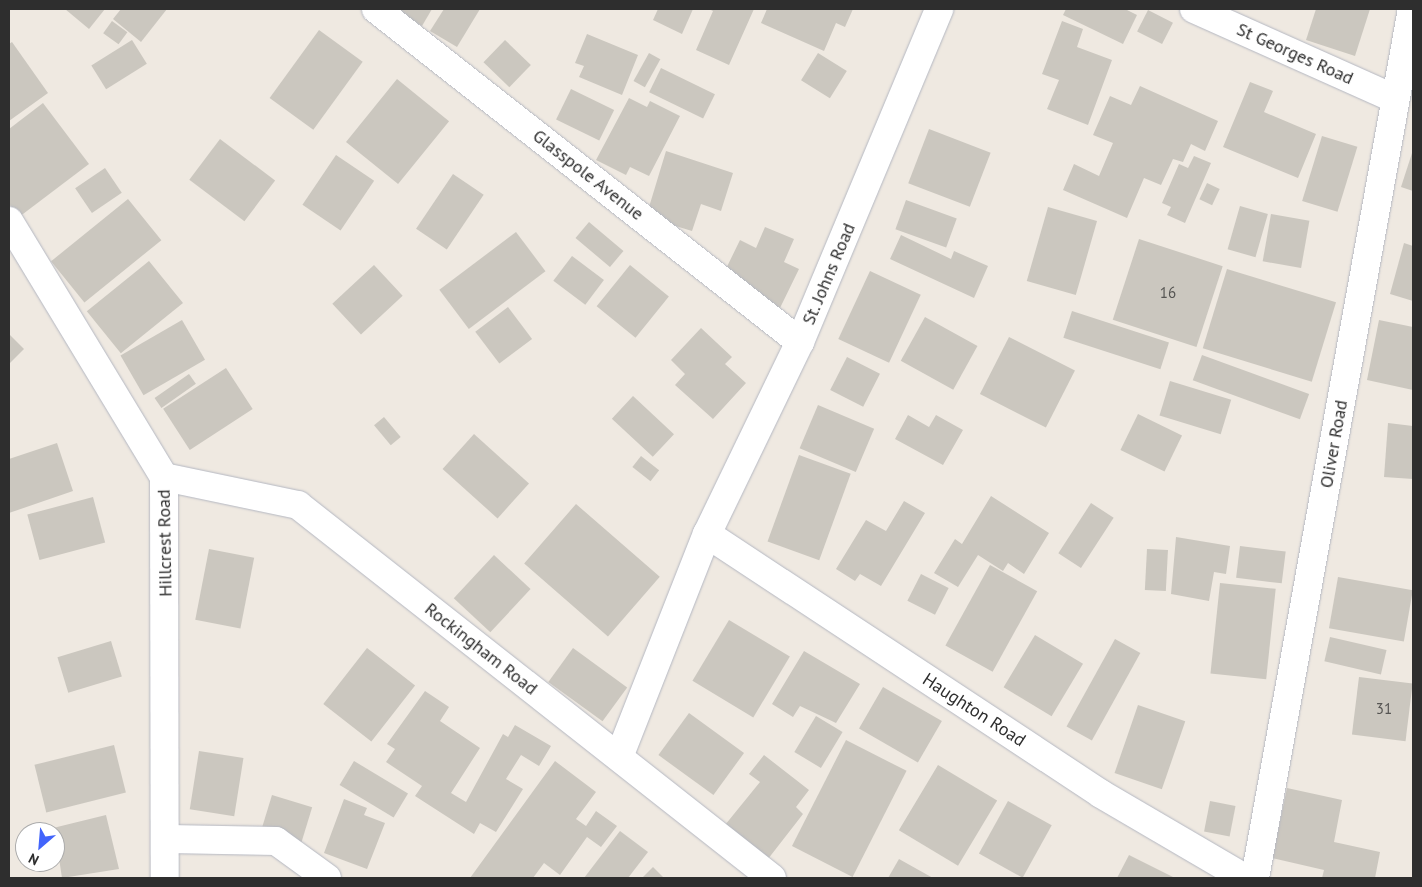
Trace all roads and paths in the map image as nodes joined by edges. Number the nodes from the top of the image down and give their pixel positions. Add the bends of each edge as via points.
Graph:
1 (376, 9) edge
2 (939, 9) edge
3 (1194, 9) edge
4 (1412, 9) edge
5 (1395, 98) junction
6 (9, 221) edge
7 (800, 342) junction
8 (164, 477) junction
9 (708, 534) junction
10 (619, 757) junction
11 (168, 839) junction
12 (165, 878) edge
13 (327, 878) edge
14 (772, 878) edge
15 (1244, 878) edge
16 (1255, 878) edge

1 - 7 street, Glasspole Avenue
2 - 7 street, St. Johns Road
3 - 5 street, St Georges Road
4 - 5 street, Oliver Road
5 - 16 street, Oliver Road
6 - 8 street, Hillcrest Road
7 - 9 street, St. Johns Road
8 - 10 street, Rockingham Road via 298,505
8 - 11 street, Hillcrest Road
9 - 10 street, St. Johns Road
9 - 15 street, Haughton Road via 1101,794
10 - 14 street, Rockingham Road
11 - 12 street, Hillcrest Road
11 - 13 street via 276,841

